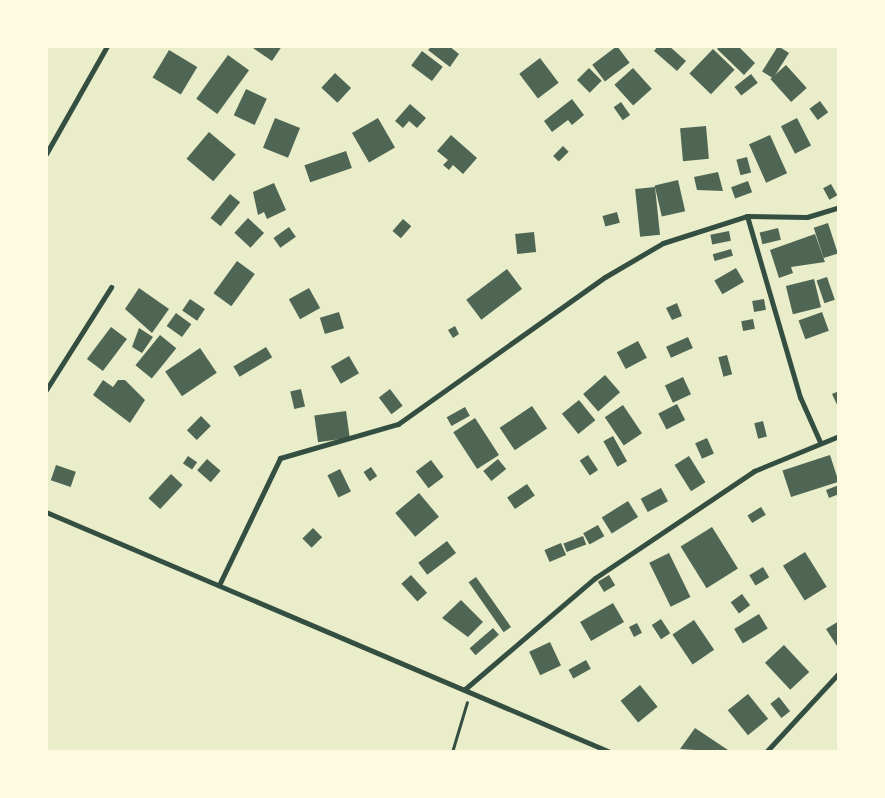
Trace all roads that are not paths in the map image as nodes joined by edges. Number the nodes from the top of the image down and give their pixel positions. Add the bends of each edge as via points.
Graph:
1 (107, 46) edge
2 (46, 154) edge
3 (839, 207) edge
4 (747, 216) junction
5 (111, 287) dead end
6 (46, 390) edge
7 (839, 436) edge
8 (820, 442) junction
9 (46, 512) edge
10 (219, 585) junction
11 (839, 673) edge
12 (465, 689) junction
13 (610, 752) edge
14 (766, 752) edge

1 - 2 street
3 - 4 street via 807,217
4 - 8 street via 800,397
4 - 10 street via 663,243 634,258 398,424 280,458
5 - 6 street
7 - 8 street
8 - 12 street via 754,470 595,578
9 - 10 street
10 - 12 street
11 - 14 street
12 - 13 street

